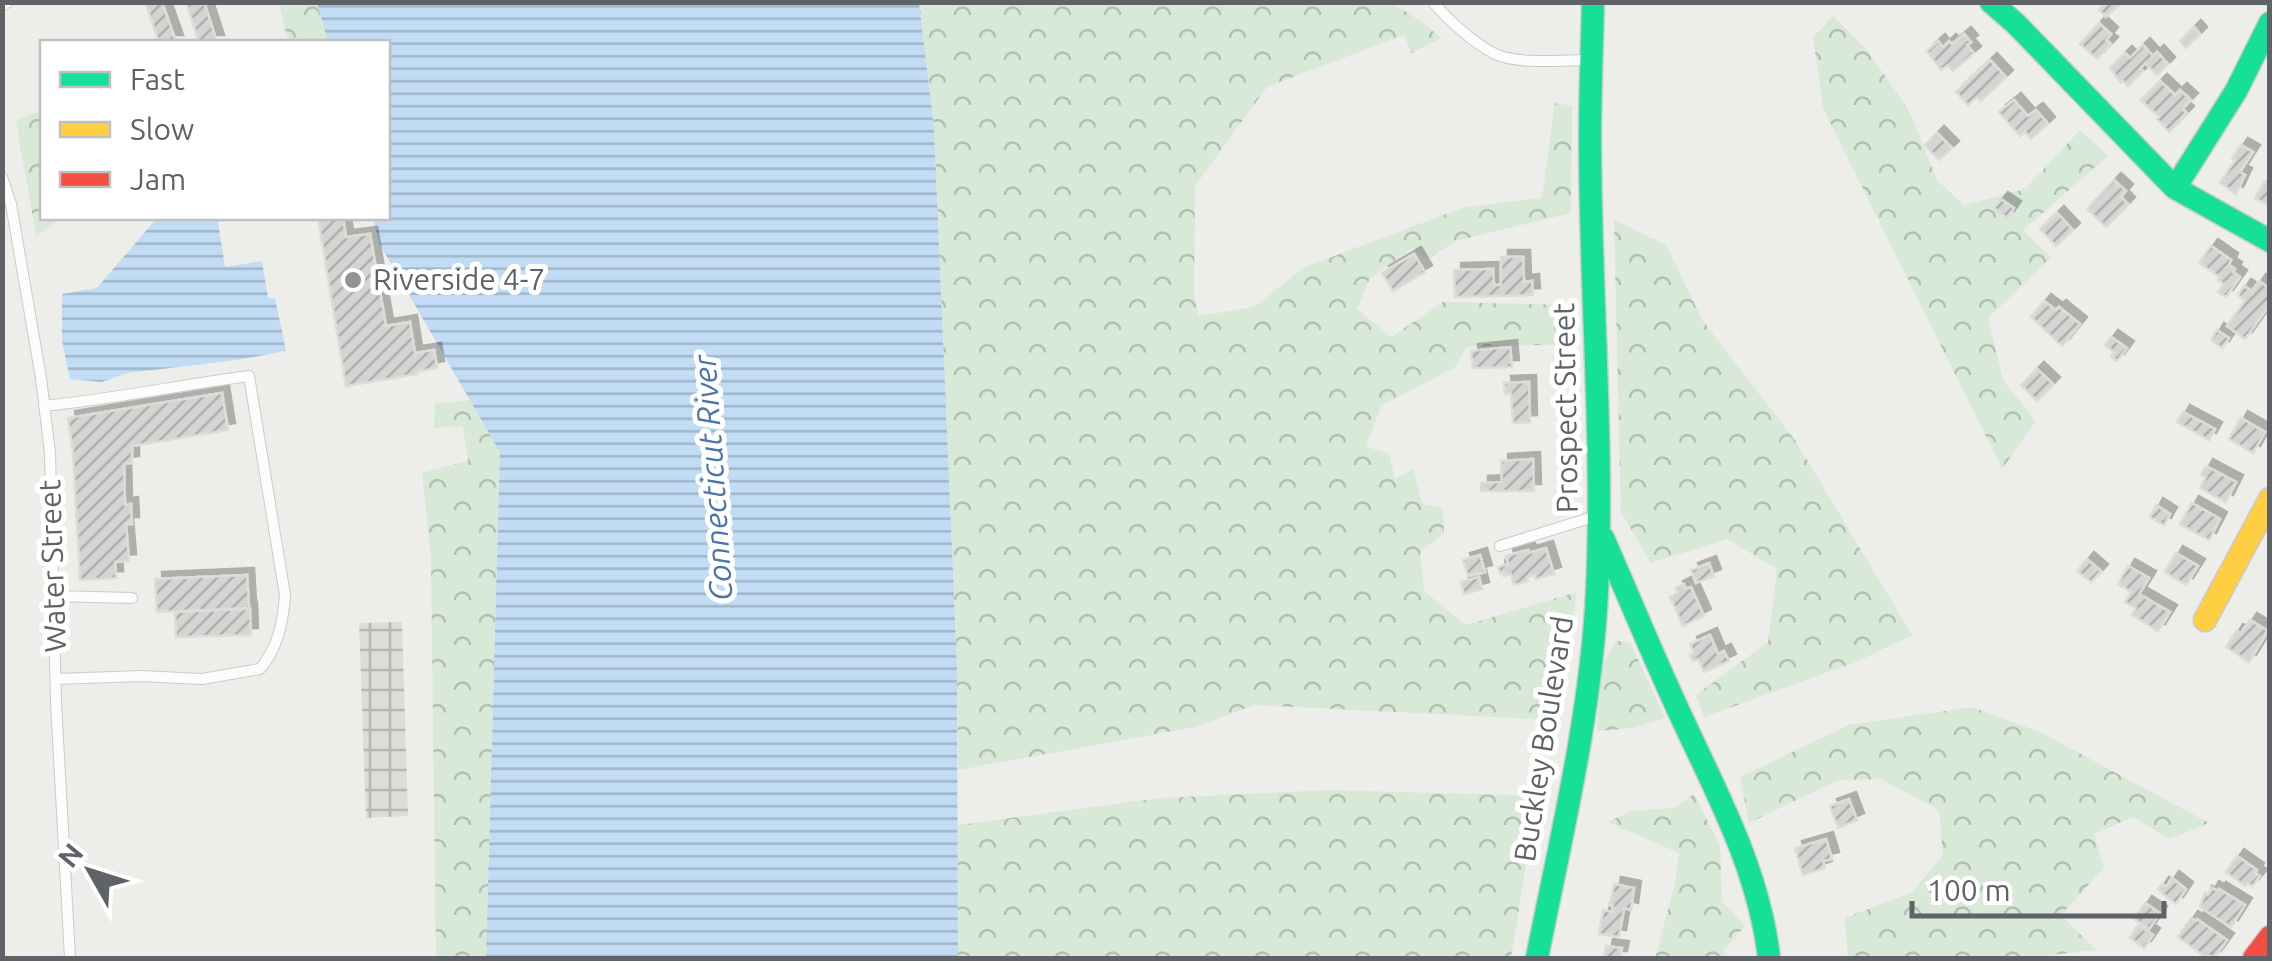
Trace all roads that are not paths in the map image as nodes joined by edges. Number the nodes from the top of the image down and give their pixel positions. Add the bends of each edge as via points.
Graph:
1 (1433, 2) edge
2 (1593, 2) edge
3 (1991, 2) edge
4 (2270, 22) edge
5 (1592, 60) junction
6 (2, 177) edge
7 (2175, 188) junction
8 (2270, 241) edge
9 (44, 406) junction
10 (2270, 499) edge
11 (1599, 522) junction
12 (1500, 546) dead end
13 (55, 596) junction
14 (132, 598) dead end
15 (2205, 620) dead end
16 (56, 679) junction
17 (2270, 937) edge
18 (70, 958) edge
19 (1537, 958) edge
20 (1770, 958) edge
21 (2254, 958) edge

1 - 5 lane via 1496,54
2 - 5 street, Prospect Street
3 - 7 street
4 - 7 street
5 - 11 street, Prospect Street
6 - 9 lane, Water Street
7 - 8 street
9 - 13 lane, Water Street
9 - 16 lane via 250,376 285,595 283,625 260,668 202,679
10 - 15 street
11 - 12 lane
11 - 19 street, Buckley Boulevard via 1590,670
11 - 20 street, Prospect Street via 1736,835 1760,903
13 - 14 lane
13 - 16 lane, Water Street
16 - 18 lane, Water Street
17 - 21 street

